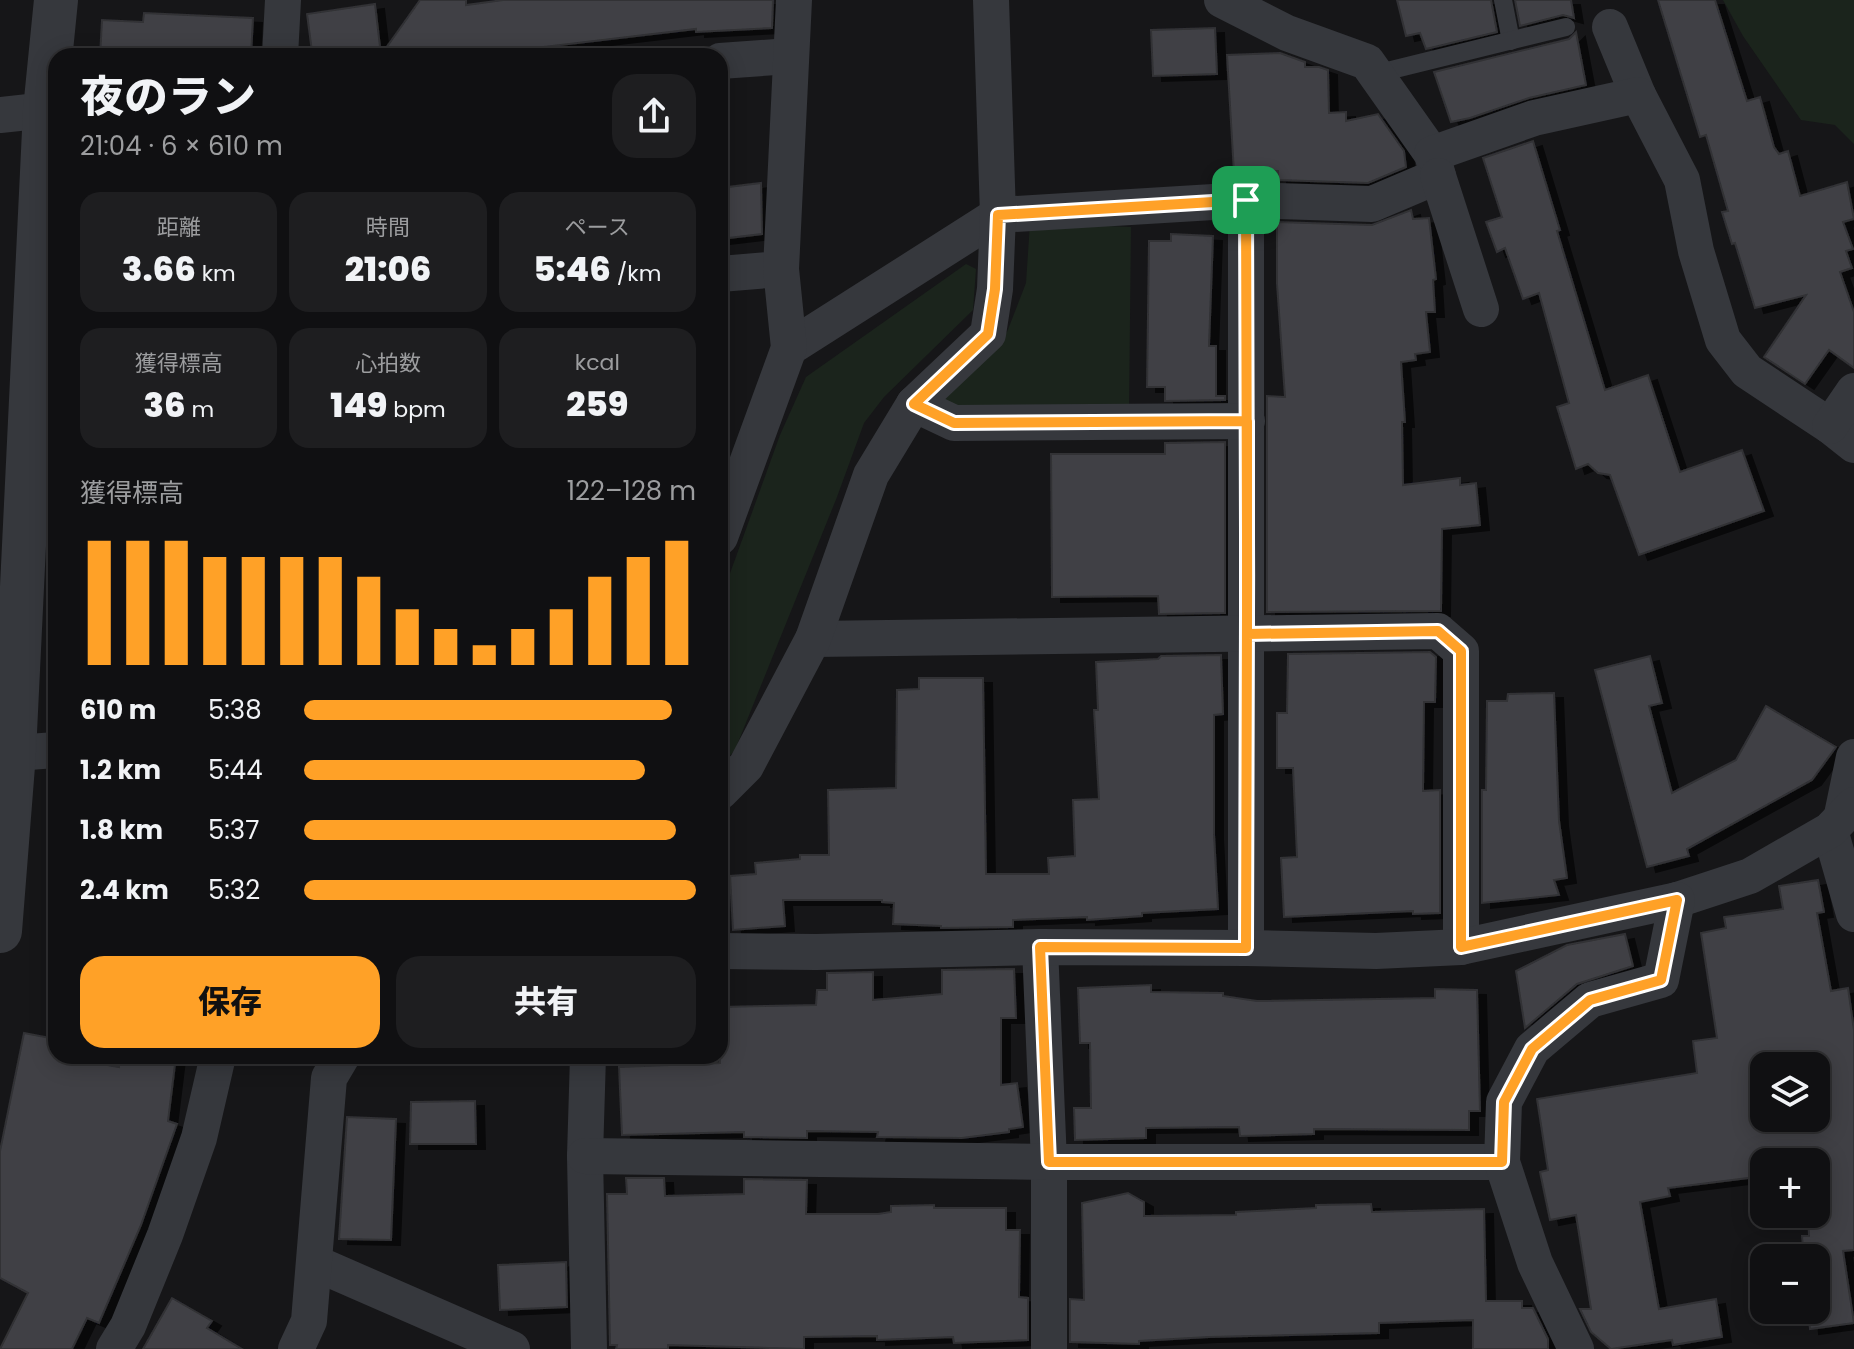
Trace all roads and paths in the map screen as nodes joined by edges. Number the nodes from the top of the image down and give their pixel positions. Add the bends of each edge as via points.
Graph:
1 (56, 0) edge
2 (283, 0) edge
3 (794, 0) edge
4 (991, 0) edge
5 (1222, 0) edge
6 (1503, 0) edge
7 (1566, 27) dead end
8 (1610, 27) dead end
9 (1511, 41) junction
10 (53, 48) edge
11 (280, 48) edge
12 (790, 56) junction
13 (728, 60) edge
14 (1375, 74) junction
15 (1638, 95) junction
16 (48, 110) edge
17 (0, 115) edge
18 (48, 158) edge
19 (1435, 165) junction
20 (1246, 200) junction
21 (998, 215) junction
22 (781, 269) junction
23 (728, 273) edge
24 (1481, 309) dead end
25 (789, 348) junction
26 (1854, 391) edge
27 (914, 404) junction
28 (1247, 421) junction
29 (1842, 435) edge
30 (730, 480) edge
31 (1247, 634) junction
32 (813, 639) junction
33 (23, 752) edge
34 (1854, 757) edge
35 (728, 784) edge
36 (1842, 817) edge
37 (1677, 900) junction
38 (1854, 914) edge
39 (0, 931) edge
40 (1040, 947) junction
41 (1461, 947) junction
42 (1246, 948) junction
43 (728, 951) edge
44 (216, 1064) edge
45 (337, 1064) edge
46 (588, 1064) edge
47 (585, 1156) junction
48 (1049, 1162) junction
49 (1502, 1162) junction
50 (315, 1263) junction
51 (114, 1349) edge
52 (296, 1349) edge
53 (512, 1349) edge
54 (589, 1349) edge
55 (1049, 1349) edge
56 (1576, 1349) edge

1 - 10 street
2 - 11 street
3 - 12 street
4 - 21 street
5 - 14 street via 1287,33 1367,62
6 - 9 lane
7 - 9 lane
8 - 15 street
9 - 14 lane
12 - 13 street
12 - 22 street
14 - 19 street
15 - 19 street via 1534,118
15 - 29 street via 1682,180 1696,251 1723,340 1747,371
16 - 17 street
18 - 33 street
19 - 20 street via 1372,204
19 - 24 street
20 - 21 street
20 - 28 street
21 - 25 street
21 - 27 street via 988,334
22 - 23 street
22 - 25 street
25 - 30 street
26 - 29 street
27 - 28 street via 954,423
27 - 32 street via 871,475
28 - 31 street
31 - 32 street
31 - 41 street via 1438,631 1461,651
31 - 42 street
32 - 35 street via 746,766
33 - 39 street
34 - 36 street
36 - 37 street via 1750,876
36 - 38 street
37 - 41 street
37 - 49 street via 1661,980 1590,1000 1532,1049 1504,1102
40 - 42 street
40 - 43 street
40 - 48 street
41 - 42 street
44 - 51 street via 185,1179 128,1326
45 - 50 street via 329,1078
46 - 47 street
47 - 48 street
47 - 54 street
48 - 49 street
48 - 55 street
49 - 56 street via 1535,1263
50 - 52 street via 309,1321
50 - 53 street

